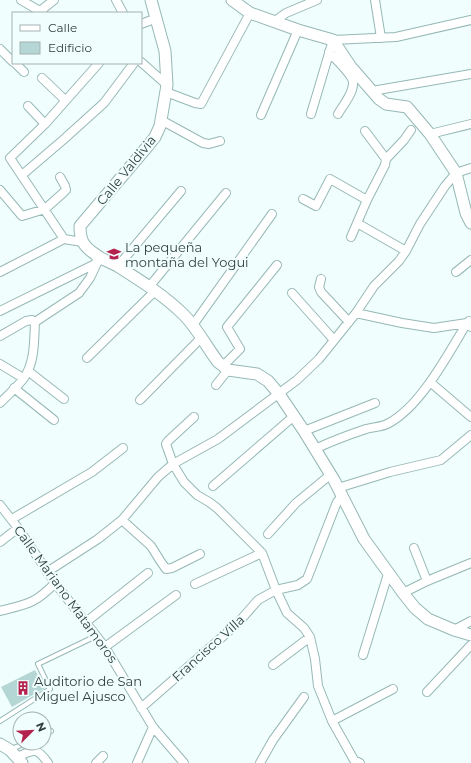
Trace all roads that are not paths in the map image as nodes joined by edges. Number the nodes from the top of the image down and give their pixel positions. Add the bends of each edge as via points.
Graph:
1 (21, 0) edge
2 (54, 0) edge
3 (116, 0) edge
4 (151, 0) edge
5 (232, 0) edge
6 (317, 0) edge
7 (375, 0) edge
8 (42, 12) edge
9 (122, 12) edge
10 (250, 13) junction
11 (157, 18) junction
12 (471, 20) edge
13 (275, 21) junction
14 (142, 24) edge
15 (298, 30) junction
16 (381, 38) junction
17 (333, 40) junction
18 (329, 52) junction
19 (1, 53) edge
20 (12, 61) edge
21 (142, 63) edge
22 (16, 64) edge
23 (95, 64) edge
24 (133, 64) edge
25 (24, 72) dead end
26 (471, 74) edge
27 (42, 78) dead end
28 (166, 89) junction
29 (372, 91) junction
30 (65, 100) junction
31 (28, 106) dead end
32 (311, 114) dead end
33 (338, 114) dead end
34 (261, 115) dead end
35 (162, 120) junction
36 (45, 124) junction
37 (471, 124) edge
38 (411, 130) dead end
39 (364, 131) dead end
40 (430, 134) junction
41 (220, 141) dead end
42 (386, 159) junction
43 (471, 168) edge
44 (456, 173) junction
45 (22, 175) junction
46 (60, 177) dead end
47 (0, 190) edge
48 (181, 191) dead end
49 (226, 193) dead end
50 (303, 199) dead end
51 (367, 200) junction
52 (45, 209) junction
53 (272, 214) dead end
54 (470, 219) edge
55 (357, 223) junction
56 (351, 237) dead end
57 (64, 239) junction
58 (82, 242) junction
59 (406, 251) junction
60 (97, 259) junction
61 (471, 260) edge
62 (276, 265) dead end
63 (118, 266) junction
64 (0, 272) edge
65 (456, 272) dead end
66 (321, 279) dead end
67 (152, 289) junction
68 (292, 293) dead end
69 (0, 311) edge
70 (356, 313) junction
71 (35, 322) junction
72 (349, 322) junction
73 (470, 323) edge
74 (193, 324) junction
75 (0, 336) edge
76 (201, 338) junction
77 (334, 340) junction
78 (87, 358) dead end
79 (0, 364) edge
80 (226, 368) junction
81 (26, 375) junction
82 (430, 382) junction
83 (216, 385) dead end
84 (14, 388) junction
85 (279, 394) junction
86 (64, 399) dead end
87 (140, 400) dead end
88 (0, 403) edge
89 (375, 403) dead end
90 (294, 416) junction
91 (471, 417) edge
92 (194, 418) dead end
93 (54, 420) dead end
94 (304, 431) junction
95 (471, 435) edge
96 (123, 448) dead end
97 (315, 449) junction
98 (173, 464) junction
99 (330, 475) junction
100 (213, 486) dead end
101 (340, 492) junction
102 (1, 507) edge
103 (12, 519) junction
104 (122, 520) junction
105 (18, 528) junction
106 (268, 534) dead end
107 (0, 542) edge
108 (414, 548) dead end
109 (262, 553) junction
110 (200, 554) dead end
111 (471, 563) edge
112 (47, 572) junction
113 (148, 573) dead end
114 (388, 574) junction
115 (427, 581) junction
116 (55, 583) junction
117 (195, 584) dead end
118 (276, 590) junction
119 (403, 594) junction
120 (176, 596) dead end
121 (0, 611) edge
122 (471, 621) edge
123 (86, 622) junction
124 (454, 630) junction
125 (471, 635) edge
126 (96, 636) junction
127 (310, 637) junction
128 (471, 645) edge
129 (106, 648) junction
130 (363, 655) dead end
131 (273, 665) dead end
132 (393, 689) dead end
133 (427, 692) dead end
134 (304, 697) dead end
135 (141, 708) junction
136 (0, 721) edge
137 (332, 721) junction
138 (153, 726) junction
139 (0, 744) edge
140 (103, 756) dead end
141 (16, 757) edge
142 (48, 763) edge
143 (96, 763) edge
144 (137, 763) edge
145 (184, 763) edge
146 (260, 763) edge
147 (360, 763) edge

1 - 8 street
2 - 8 street
3 - 9 street
4 - 11 street, Calle Valdivia
5 - 10 street
6 - 13 street via 286,13
7 - 16 street
10 - 13 street
10 - 28 street via 201,104
11 - 14 street
11 - 28 street, Calle Valdivia via 165,51
12 - 16 street
13 - 15 street
15 - 17 street
15 - 34 street
16 - 17 street
17 - 18 street
17 - 29 street via 351,67
18 - 32 street
18 - 33 street via 353,82 351,91
19 - 20 street
21 - 28 street
22 - 25 street
23 - 30 street
24 - 45 street via 104,103
26 - 29 street
27 - 30 street
28 - 35 street, Calle Valdivia
29 - 40 street via 386,104 407,107
30 - 36 street
31 - 36 street
35 - 41 street via 203,143
35 - 58 street, Calle Valdivia via 155,137 80,226
36 - 45 street via 10,158
37 - 40 street
38 - 42 street
39 - 42 street
40 - 44 street
42 - 51 street
43 - 44 street
44 - 54 street via 466,213
44 - 59 street via 424,218
45 - 52 street
46 - 52 street via 66,190
47 - 52 street via 22,216
48 - 63 street
49 - 67 street
50 - 51 street via 316,206 330,179
51 - 55 street
52 - 57 street
53 - 74 street
55 - 56 street
55 - 59 street
57 - 58 street
57 - 64 street
58 - 60 street
59 - 70 street via 374,286
60 - 63 street
60 - 69 street
60 - 71 street via 90,278 79,294
61 - 65 street
62 - 80 street via 227,327 240,349
63 - 67 street
66 - 72 street via 321,292
67 - 74 street
67 - 78 street
68 - 77 street
70 - 72 street
70 - 73 street via 434,328
71 - 75 street via 26,321
71 - 81 street via 34,349
72 - 77 street
73 - 82 street
74 - 76 street
76 - 80 street via 218,362
76 - 87 street
77 - 85 street via 319,359
79 - 81 street
80 - 83 street
80 - 85 street via 257,374 268,381
81 - 84 street
81 - 86 street
82 - 91 street
82 - 97 street via 401,416 388,424 340,437
84 - 88 street
84 - 93 street
85 - 90 street
85 - 98 street via 218,439
89 - 94 street
90 - 94 street
90 - 100 street
92 - 98 street via 166,444
94 - 97 street
95 - 101 street via 441,460 390,472
96 - 103 street via 92,472
97 - 99 street
98 - 104 street via 158,477
98 - 109 street via 184,482 197,495 217,508
99 - 101 street
99 - 106 street via 296,503
101 - 114 street via 364,538
101 - 118 street, Francisco Villa via 307,579 298,585
102 - 103 street, Calle Mariano Matamoros
103 - 105 street, Calle Mariano Matamoros
104 - 110 street via 151,546 166,569
104 - 112 street
105 - 107 street
105 - 112 street, Calle Mariano Matamoros
108 - 115 street
109 - 117 street
109 - 118 street
111 - 115 street
112 - 116 street, Calle Mariano Matamoros
113 - 123 street
114 - 119 street
114 - 130 street
115 - 119 street
116 - 121 street via 37,600
116 - 123 street, Calle Mariano Matamoros
118 - 127 street via 287,613
118 - 135 street, Francisco Villa via 258,600 237,624
119 - 124 street via 428,619
120 - 129 street
122 - 124 street
123 - 126 street, Calle Mariano Matamoros
124 - 125 street
126 - 129 street, Calle Mariano Matamoros
126 - 136 lane via 38,664 50,689
127 - 131 street
127 - 137 street via 318,686
128 - 133 street
129 - 135 street, Calle Mariano Matamoros
132 - 137 street
134 - 146 street
135 - 138 street, Calle Mariano Matamoros
137 - 147 street via 354,760
138 - 144 street
138 - 145 street, Calle Mariano Matamoros
139 - 141 street
140 - 143 street
141 - 142 street via 35,750

